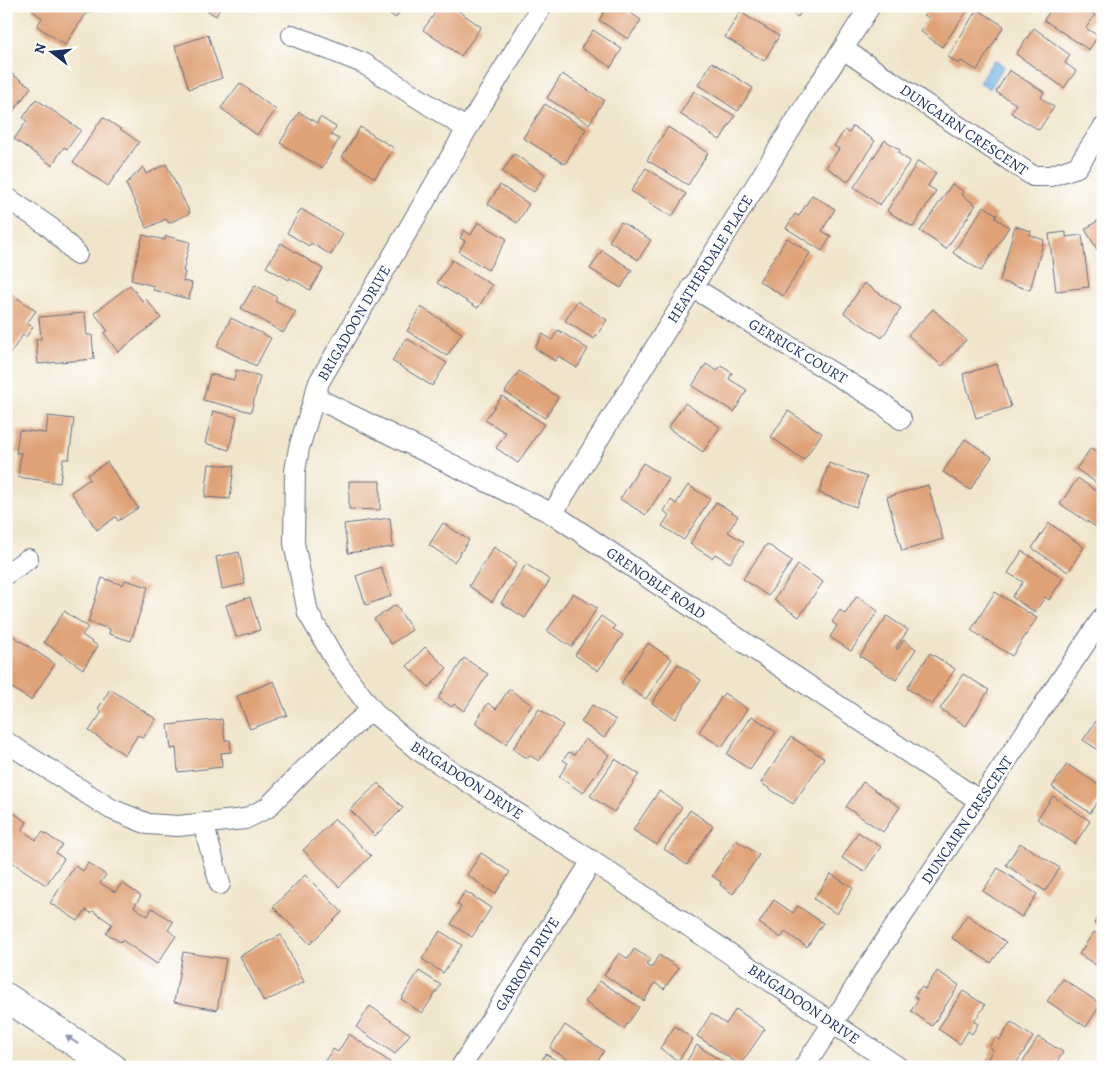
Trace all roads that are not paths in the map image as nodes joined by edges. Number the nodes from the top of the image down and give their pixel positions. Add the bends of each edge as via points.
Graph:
1 (542, 6) edge
2 (870, 6) edge
3 (292, 35) dead end
4 (844, 49) junction
5 (1103, 128) edge
6 (467, 129) junction
7 (6, 198) edge
8 (77, 254) dead end
9 (692, 287) junction
10 (314, 398) junction
11 (900, 419) dead end
12 (552, 514) junction
13 (28, 559) dead end
14 (6, 574) edge
15 (1103, 617) edge
16 (372, 709) junction
17 (6, 742) edge
18 (980, 802) junction
19 (203, 823) junction
20 (592, 861) junction
21 (220, 884) dead end
22 (6, 997) edge
23 (834, 1023) junction
24 (112, 1067) edge
25 (461, 1067) edge
26 (804, 1067) edge
27 (898, 1067) edge

1 - 6 street, BRIGADOON DRIVE
2 - 4 street, HEATHERDALE PLACE
3 - 6 street via 363,63
4 - 5 street, DUNCAIRN CRESCENT via 1033,176 1050,176 1078,167
4 - 9 street, HEATHERDALE PLACE
6 - 10 street, BRIGADOON DRIVE via 319,382
7 - 8 street via 51,228
9 - 11 street, GERRICK COURT via 882,403
9 - 12 street, HEATHERDALE PLACE
10 - 12 street, GRENOBLE ROAD
10 - 16 street, BRIGADOON DRIVE via 295,471 294,544 308,613 341,669
12 - 18 street, GRENOBLE ROAD
13 - 14 street
15 - 18 street, DUNCAIRN CRESCENT
16 - 19 street via 266,808 245,819
16 - 20 street, BRIGADOON DRIVE via 404,739 436,762
17 - 19 street via 111,809 148,824 178,826
18 - 23 street, DUNCAIRN CRESCENT via 867,968
19 - 21 street
20 - 23 street, BRIGADOON DRIVE
20 - 25 street, GARROW DRIVE
24 -> 22 main road
23 - 26 street, DUNCAIRN CRESCENT
23 - 27 street, BRIGADOON DRIVE

